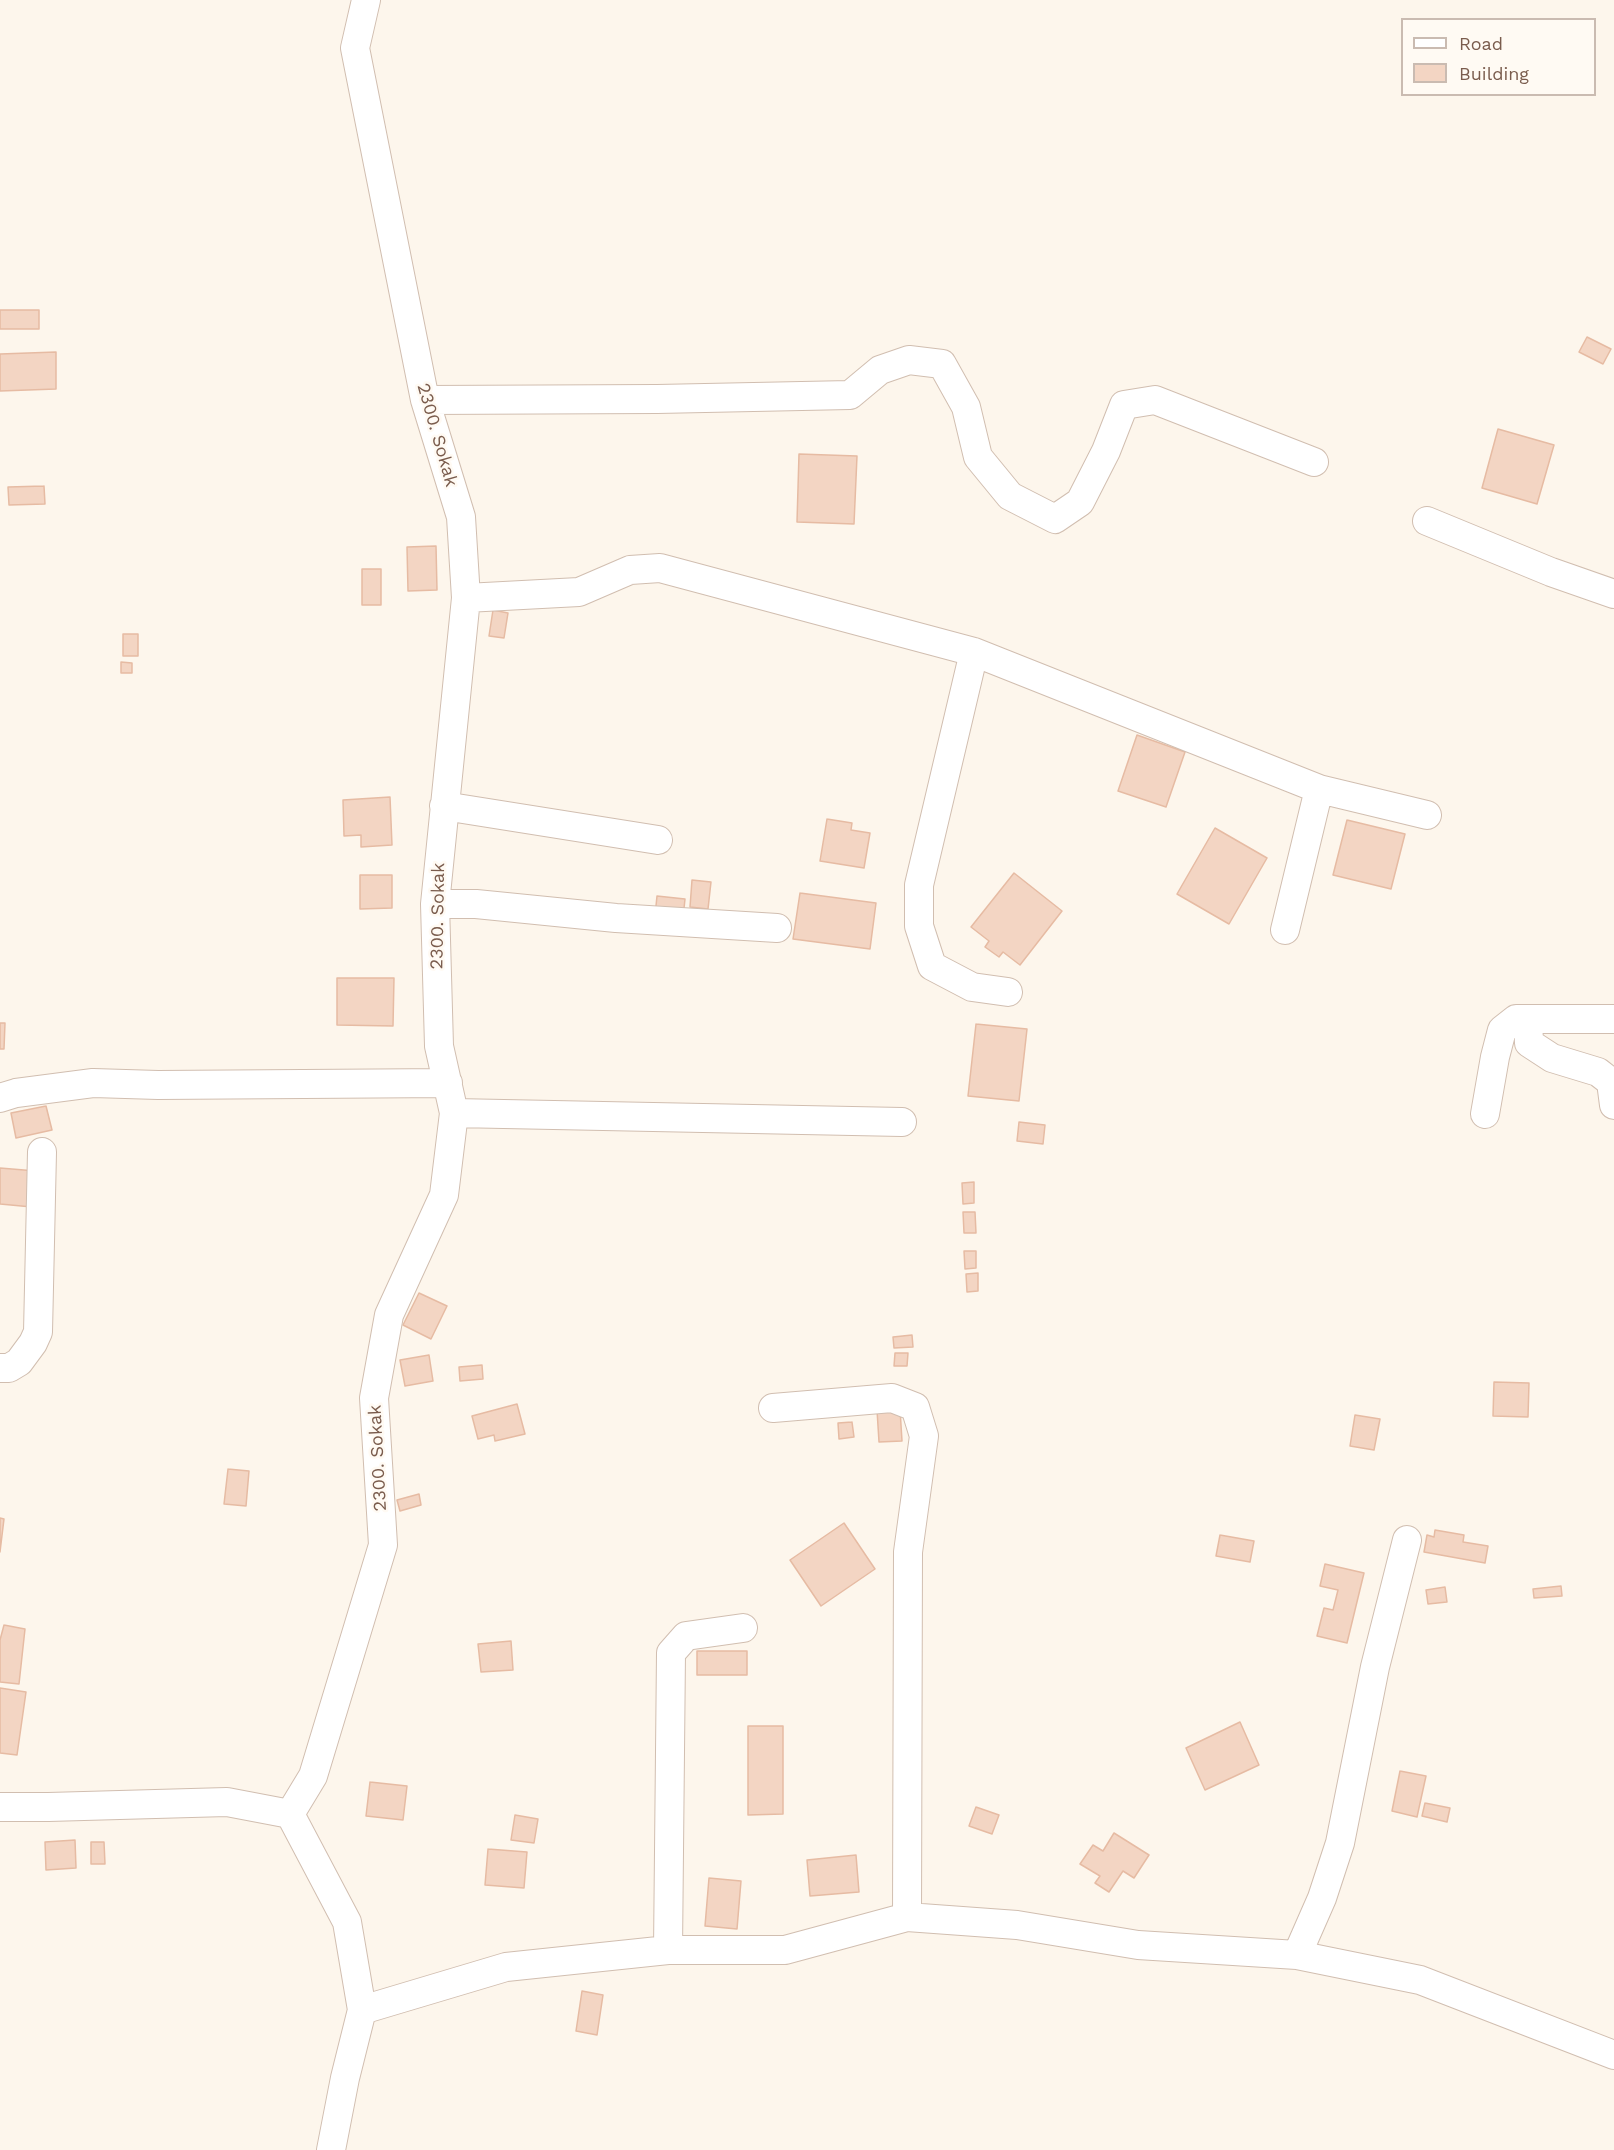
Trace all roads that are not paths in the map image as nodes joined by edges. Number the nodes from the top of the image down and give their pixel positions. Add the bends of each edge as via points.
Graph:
1 (366, 0) edge
2 (425, 400) junction
3 (1314, 462) dead end
4 (1426, 521) dead end
5 (1614, 594) edge
6 (466, 598) junction
7 (974, 652) junction
8 (1319, 789) junction
9 (444, 806) junction
10 (1427, 815) dead end
11 (658, 840) dead end
12 (435, 904) junction
13 (777, 928) dead end
14 (1285, 930) dead end
15 (1008, 992) dead end
16 (1528, 1019) junction
17 (1614, 1019) edge
18 (448, 1083) junction
19 (0, 1098) edge
20 (1614, 1105) edge
21 (454, 1113) junction
22 (1485, 1114) dead end
23 (902, 1122) dead end
24 (42, 1152) dead end
25 (0, 1368) edge
26 (773, 1408) dead end
27 (1407, 1540) dead end
28 (743, 1628) dead end
29 (0, 1807) edge
30 (290, 1814) junction
31 (907, 1917) junction
32 (668, 1950) junction
33 (1297, 1955) junction
34 (362, 2010) junction
35 (1614, 2055) edge
36 (331, 2150) edge

1 - 2 street, 2300. Sokak via 355,48
2 - 3 street via 850,395 880,370 909,360 942,364 966,407 978,457 1010,496 1055,519 1080,502 1124,405 1155,400
2 - 6 street, 2300. Sokak via 461,517
4 - 5 street
6 - 7 street via 579,592 630,570 660,568
6 - 9 street, 2300. Sokak
7 - 8 street
7 - 15 street via 919,885 920,926 932,966 972,987
8 - 10 street
8 - 14 street
9 - 11 street
9 - 12 street, 2300. Sokak
12 - 13 street
12 - 18 street, 2300. Sokak via 439,1046
16 - 17 street
16 - 20 street via 1529,1043 1552,1058 1598,1072 1611,1082
16 - 22 street via 1516,1019 1502,1030
18 - 19 street via 93,1083
18 - 21 street, 2300. Sokak
21 - 23 street
21 - 30 street, 2300. Sokak via 444,1195 389,1315 374,1398 383,1545 313,1776
24 - 25 street via 38,1332 19,1362
26 - 31 street via 892,1398 915,1407 924,1436 908,1551
27 - 33 street via 1375,1667 1340,1843
28 - 32 street via 686,1636 671,1653
29 - 30 street via 227,1802
30 - 34 street via 347,1922
31 - 32 street via 785,1950
31 - 33 street via 1017,1925 1138,1945
32 - 34 street via 506,1967
33 - 35 street via 1420,1980
34 - 36 street

